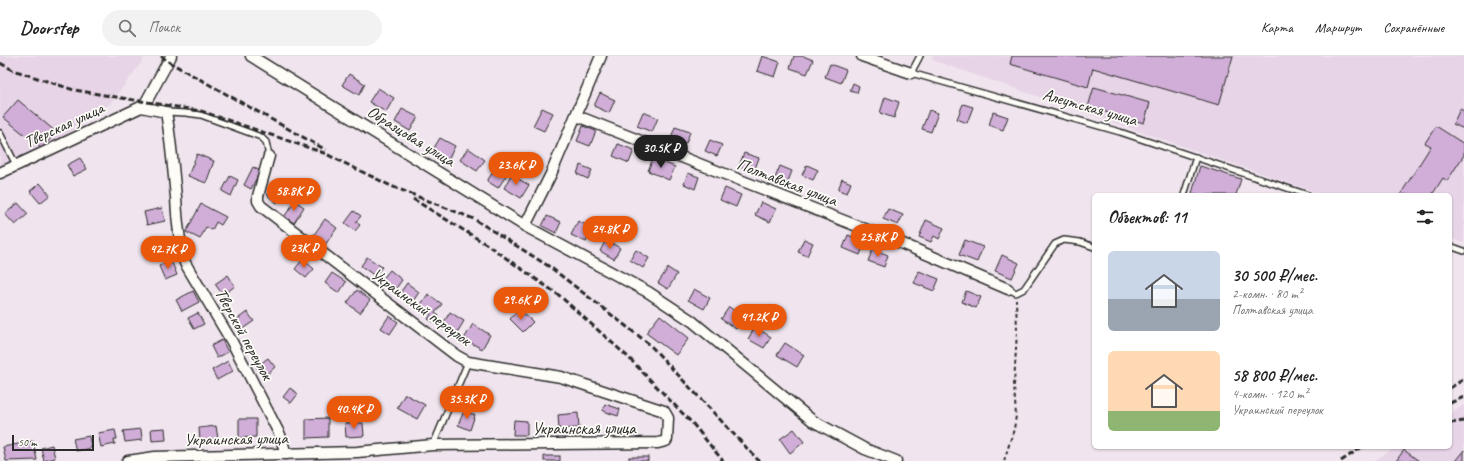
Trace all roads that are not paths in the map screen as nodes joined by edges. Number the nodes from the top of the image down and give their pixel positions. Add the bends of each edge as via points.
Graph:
1 (171, 56) edge
2 (251, 56) edge
3 (601, 56) edge
4 (862, 56) edge
5 (920, 56) edge
6 (911, 73) junction
7 (141, 107) junction
8 (166, 112) junction
9 (577, 116) junction
10 (0, 133) edge
11 (269, 156) joint
12 (1196, 157) junction
13 (16, 165) junction
14 (0, 173) edge
15 (1185, 193) edge
16 (1302, 193) edge
17 (525, 226) junction
18 (1092, 246) edge
19 (1452, 247) edge
20 (1464, 251) edge
21 (1012, 291) joint
22 (468, 362) junction
23 (658, 443) joint
24 (432, 445) junction
25 (286, 454) junction
26 (195, 459) edge
27 (128, 461) edge
28 (896, 461) edge

1 - 7 street
2 - 17 street, Образцовая улица
3 - 9 street
4 - 6 street, Алеутская улица
5 - 6 lane
6 - 12 lane, Алеутская улица via 1120,132
7 - 8 street
7 - 13 street, Тверская улица
8 - 11 lane via 201,115 261,137 266,142
8 - 25 street, Тверской переулок via 171,139 178,231 185,263 232,342 280,435
9 - 17 street
9 - 21 street, Полтавская улица via 903,244
10 - 13 lane
11 - 22 street, Украинский переулок via 258,196 261,206
12 - 15 lane
12 - 16 lane, Алеутская улица
13 - 14 street, Тверская улица
17 - 28 street, Образцовая улица via 648,292 692,321 813,421 865,449
18 - 21 lane via 1064,240 1055,244 1024,289
19 - 20 lane
22 - 23 street, Украинский переулок via 561,377 664,411 668,418 667,439
22 - 24 lane
23 - 24 street, Украинская улица
24 - 25 street, Украинская улица via 357,452
25 - 26 street, Украинская улица
26 - 27 street, Украинская улица via 154,457

